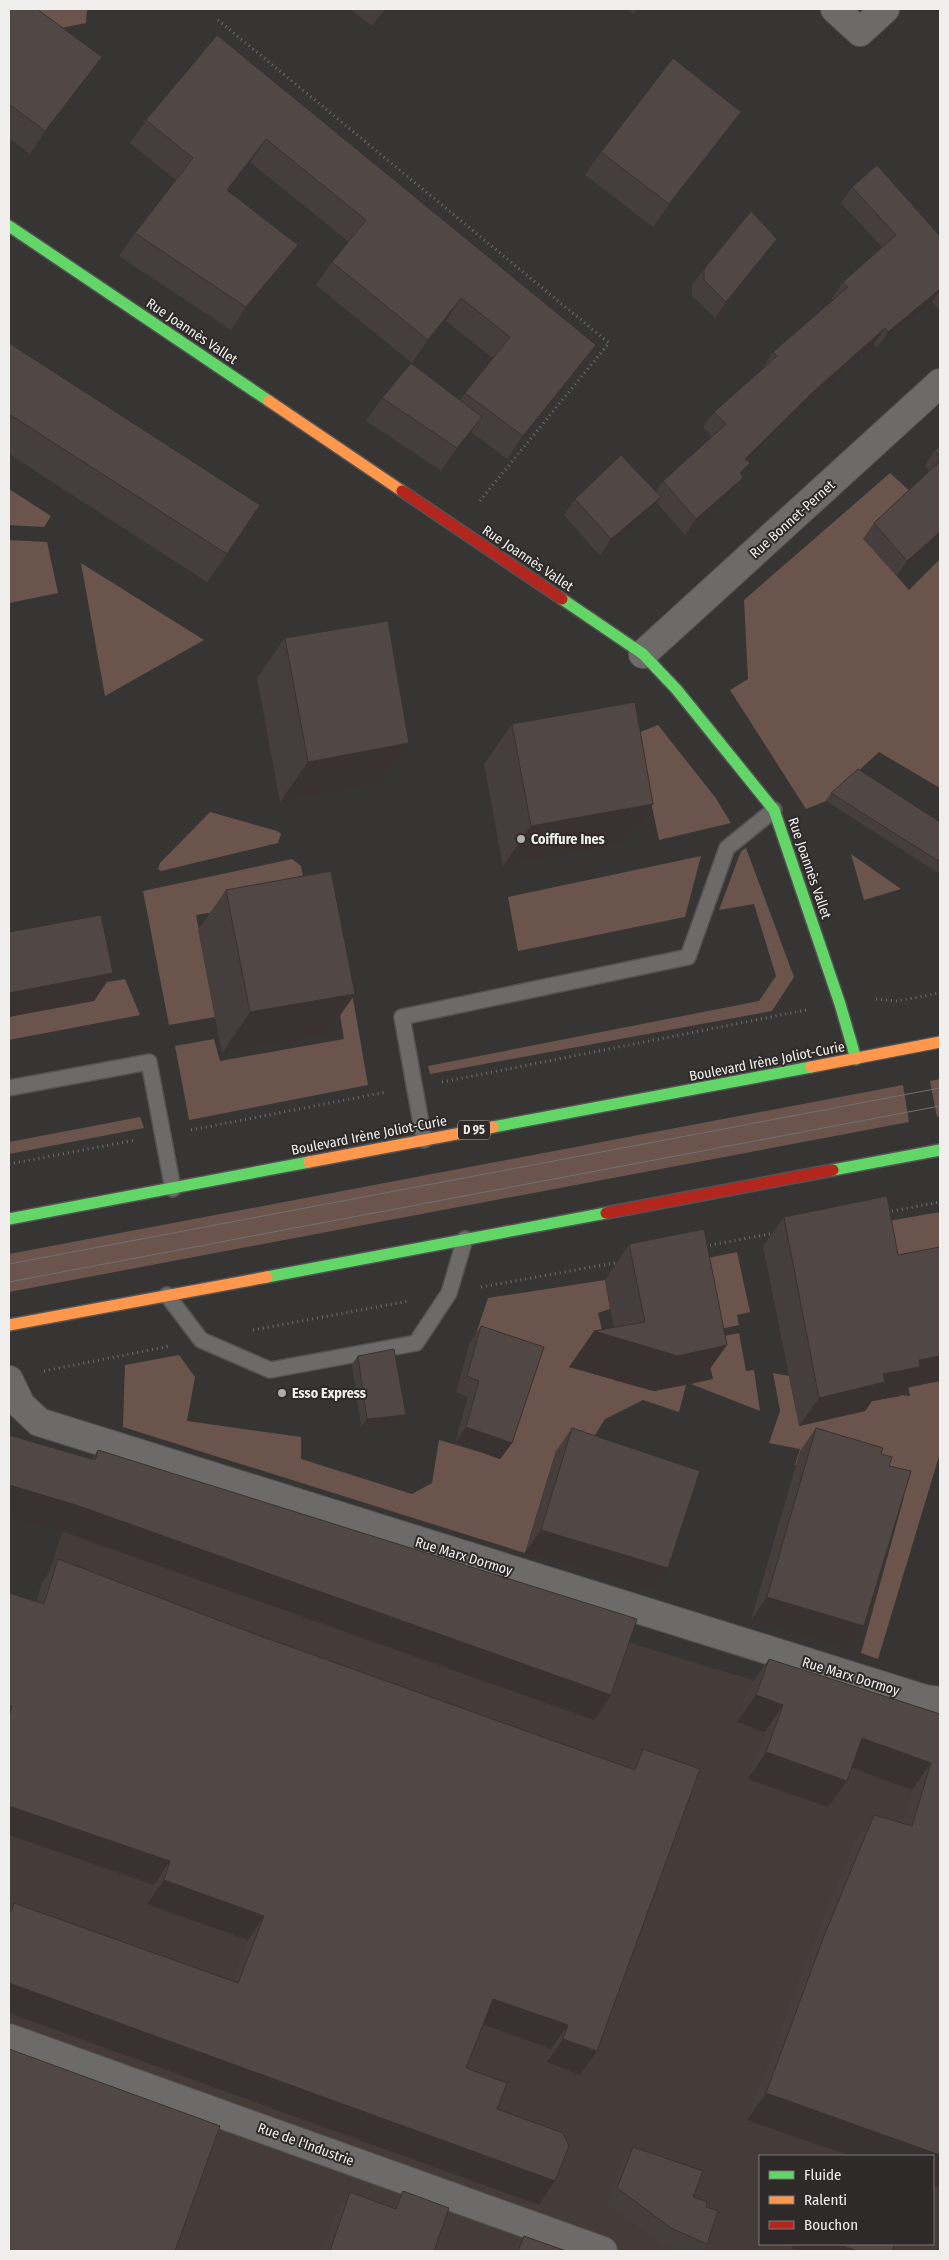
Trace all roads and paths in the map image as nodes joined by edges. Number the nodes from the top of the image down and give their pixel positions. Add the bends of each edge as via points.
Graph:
1 (835, 9) edge
2 (885, 9) edge
3 (218, 20) dead end
4 (9, 226) edge
5 (940, 383) edge
6 (458, 528) junction
7 (643, 654) junction
8 (774, 810) junction
9 (940, 993) edge
10 (840, 1004) junction
11 (940, 1042) edge
12 (856, 1059) junction
13 (9, 1088) edge
14 (424, 1140) junction
15 (940, 1150) edge
16 (173, 1189) junction
17 (9, 1219) edge
18 (465, 1239) junction
19 (167, 1296) junction
20 (9, 1325) edge
21 (9, 1380) edge
22 (940, 1701) edge
23 (9, 2038) edge
24 (603, 2251) edge

1 - 2 street via 860,32
3 - 6 path via 609,343
4 - 6 main road, Rue Joannès Vallet
5 - 7 street, Rue Bonnet-Pernet
6 - 7 main road, Rue Joannès Vallet
7 - 8 main road, Rue Joannès Vallet via 678,690
8 - 10 main road, Rue Joannès Vallet
8 - 14 lane via 727,848 688,957 402,1017
9 - 10 path via 897,1001 861,998
10 - 12 main road, Rue Joannès Vallet
11 - 12 main road, Boulevard Irène Joliot-Curie / D 95
12 - 14 main road, Boulevard Irène Joliot-Curie / D 95
13 - 16 lane via 149,1062
14 - 16 main road, Boulevard Irène Joliot-Curie / D 95
15 - 18 main road
16 - 17 main road, Boulevard Irène Joliot-Curie / D 95
18 - 19 main road
18 - 19 lane via 449,1294 416,1343 270,1370 201,1340
19 - 20 main road
21 - 22 street, Rue Marx Dormoy via 21,1405 39,1422 745,1644
23 - 24 street, Rue de l'Industrie

